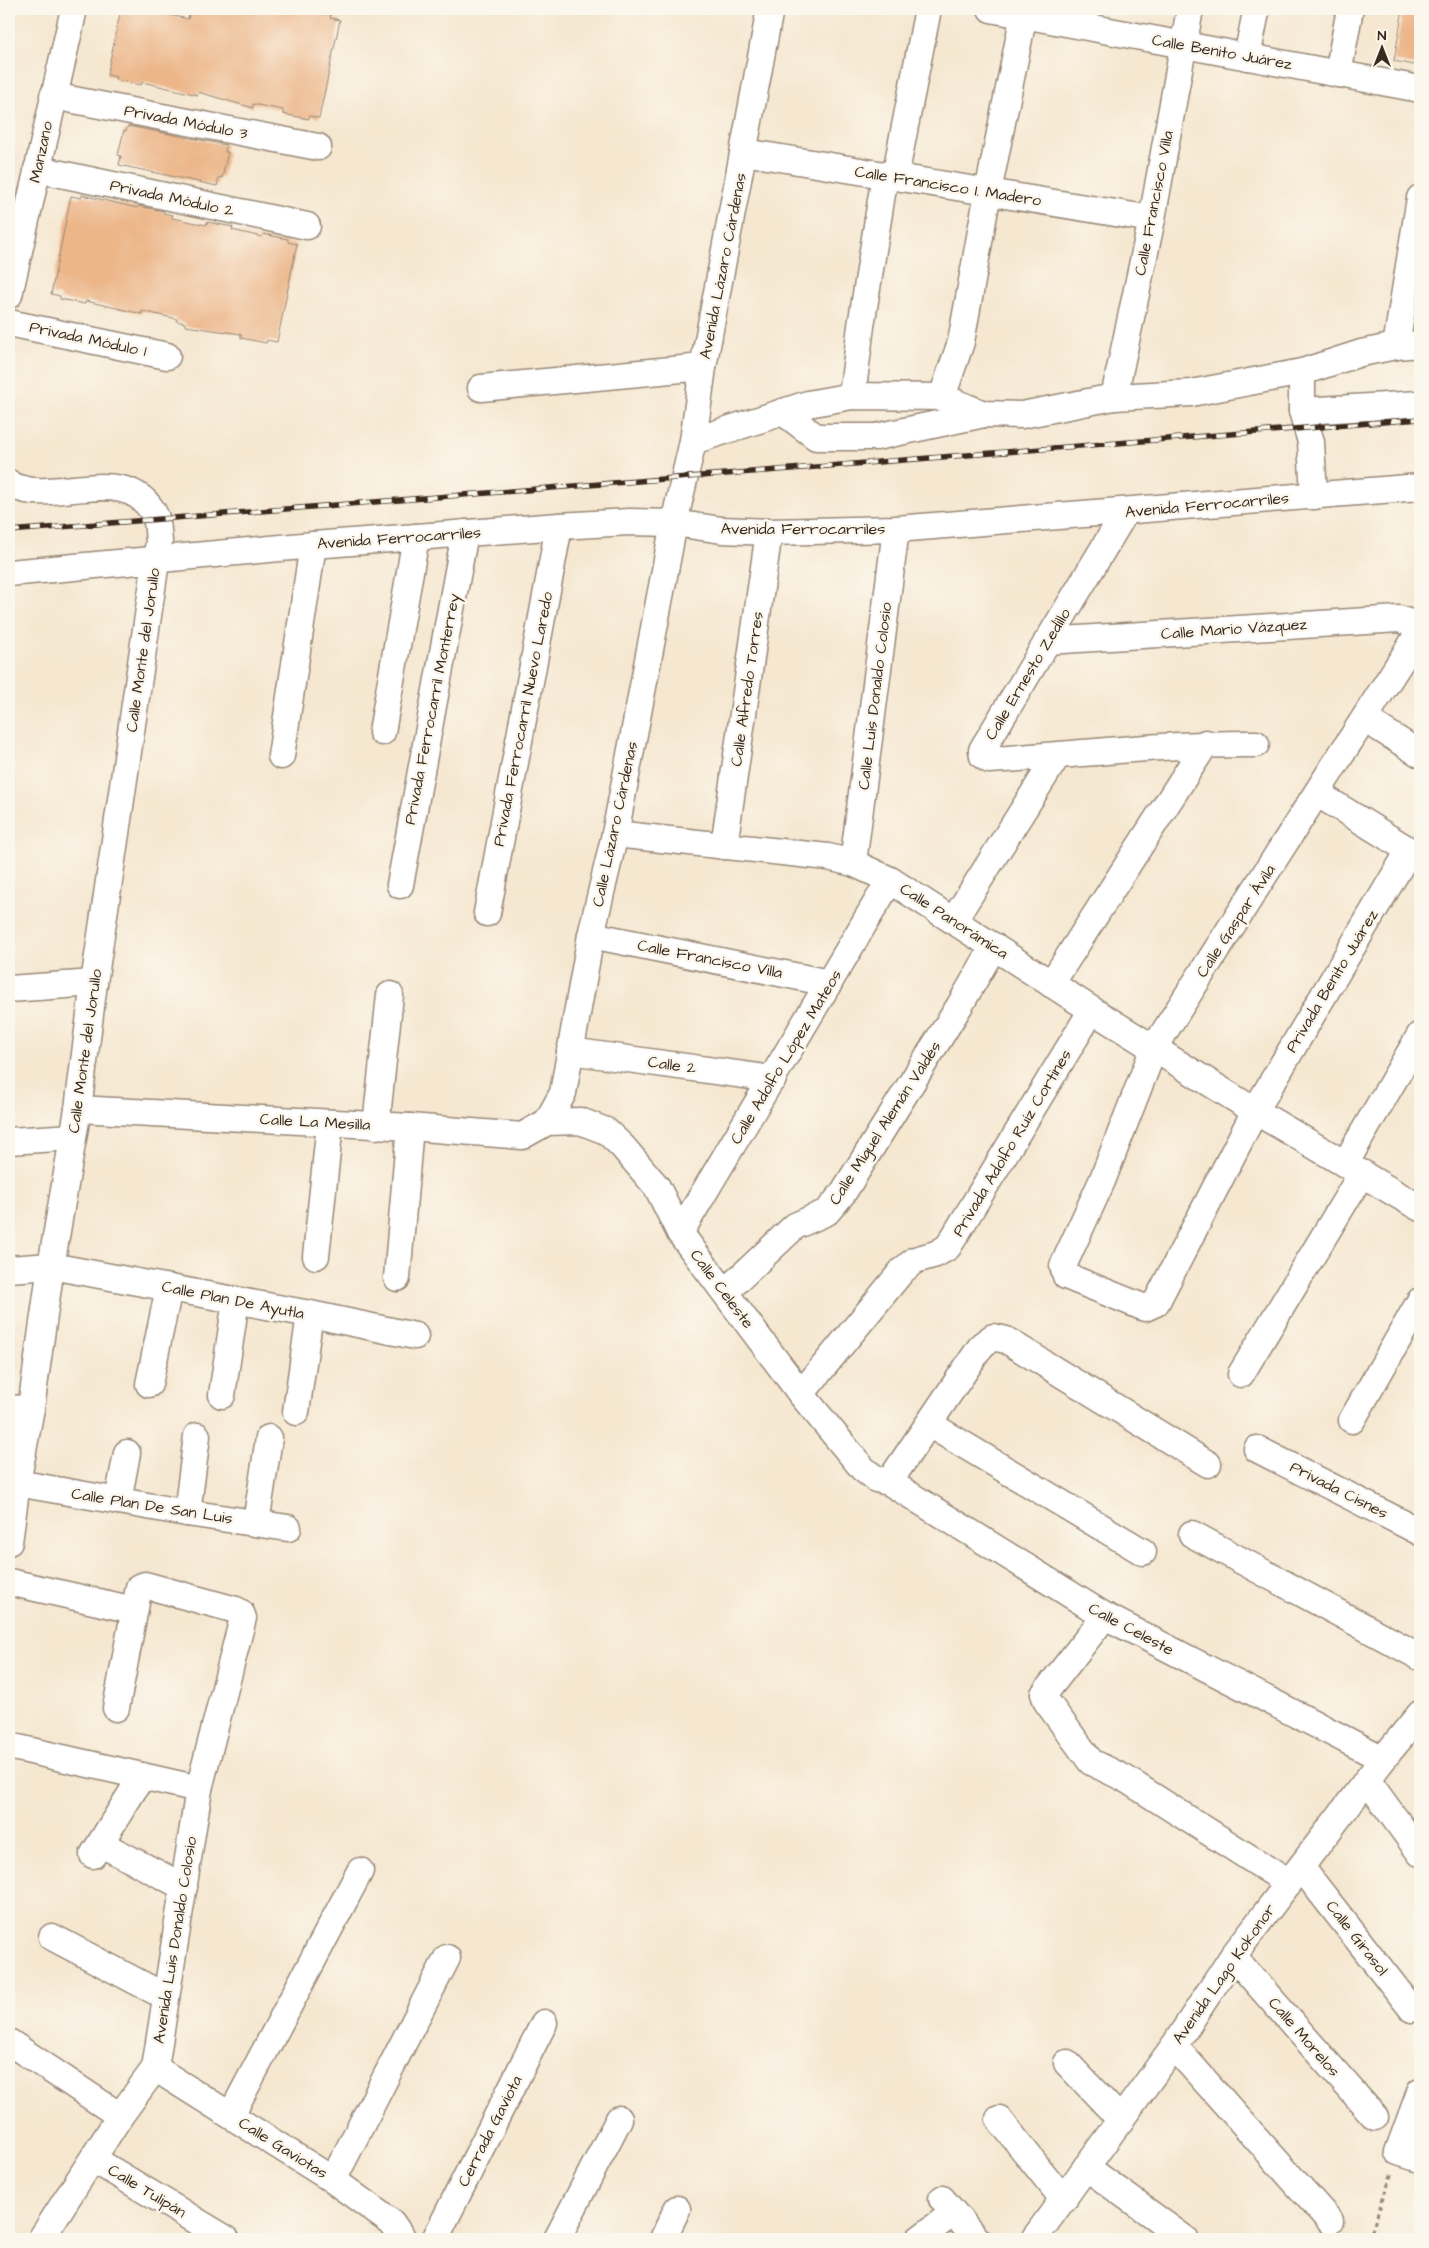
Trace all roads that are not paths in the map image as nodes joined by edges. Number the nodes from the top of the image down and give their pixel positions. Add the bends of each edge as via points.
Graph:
1 (74, 9) edge
2 (770, 9) edge
3 (928, 9) edge
4 (992, 9) edge
5 (1190, 9) edge
6 (1350, 9) edge
7 (1025, 12) edge
8 (1256, 12) dead end
9 (1183, 46) junction
10 (1248, 57) junction
11 (1338, 74) junction
12 (1420, 89) edge
13 (53, 96) junction
14 (318, 147) dead end
15 (744, 152) junction
16 (37, 169) junction
17 (890, 176) junction
18 (988, 192) junction
19 (1420, 198) edge
20 (1152, 219) junction
21 (307, 226) dead end
22 (9, 295) edge
23 (9, 323) edge
24 (1408, 345) edge
25 (167, 356) dead end
26 (704, 367) junction
27 (1302, 372) junction
28 (480, 388) dead end
29 (852, 396) junction
30 (1114, 396) junction
31 (942, 398) junction
32 (1420, 404) edge
33 (1302, 411) junction
34 (783, 412) junction
35 (984, 414) junction
36 (693, 441) junction
37 (9, 484) edge
38 (1420, 487) edge
39 (1314, 496) junction
40 (1126, 511) junction
41 (674, 523) junction
42 (559, 526) junction
43 (896, 529) junction
44 (770, 532) junction
45 (465, 533) junction
46 (416, 537) junction
47 (313, 545) junction
48 (156, 559) junction
49 (9, 573) edge
50 (1418, 637) edge
51 (1047, 641) junction
52 (1365, 719) junction
53 (382, 732) dead end
54 (1206, 744) junction
55 (1256, 744) dead end
56 (1420, 754) edge
57 (281, 756) dead end
58 (1057, 756) junction
59 (1318, 794) junction
60 (615, 834) junction
61 (724, 846) junction
62 (1415, 854) edge
63 (853, 863) junction
64 (890, 880) junction
65 (400, 885) dead end
66 (487, 913) dead end
67 (954, 920) junction
68 (590, 936) junction
69 (994, 946) junction
70 (829, 983) junction
71 (94, 984) junction
72 (1051, 984) junction
73 (9, 989) edge
74 (390, 995) dead end
75 (1092, 1010) junction
76 (1420, 1035) edge
77 (1154, 1048) junction
78 (570, 1051) junction
79 (773, 1080) junction
80 (78, 1109) junction
81 (1255, 1111) junction
82 (547, 1122) junction
83 (330, 1123) junction
84 (376, 1126) junction
85 (410, 1128) junction
86 (73, 1137) junction
87 (9, 1142) edge
88 (1354, 1169) junction
89 (1102, 1181) joint
90 (1420, 1208) edge
91 (680, 1234) junction
92 (316, 1256) dead end
93 (51, 1266) junction
94 (9, 1270) edge
95 (397, 1278) dead end
96 (169, 1288) junction
97 (725, 1292) junction
98 (236, 1300) junction
99 (1420, 1301) edge
100 (310, 1314) junction
101 (414, 1336) dead end
102 (1241, 1374) dead end
103 (149, 1384) dead end
104 (801, 1394) junction
105 (222, 1395) dead end
106 (20, 1409) edge
107 (296, 1412) dead end
108 (1352, 1420) dead end
109 (928, 1424) junction
110 (198, 1436) dead end
111 (268, 1438) dead end
112 (1257, 1449) dead end
113 (127, 1453) dead end
114 (1208, 1464) dead end
115 (889, 1482) junction
116 (17, 1483) junction
117 (118, 1501) junction
118 (187, 1513) junction
119 (256, 1523) junction
120 (288, 1528) dead end
121 (1420, 1532) edge
122 (1192, 1534) dead end
123 (9, 1542) edge
124 (1144, 1552) dead end
125 (9, 1582) edge
126 (134, 1610) junction
127 (1105, 1616) junction
128 (1420, 1657) edge
129 (116, 1708) dead end
130 (1420, 1714) edge
131 (9, 1746) edge
132 (1383, 1759) junction
133 (142, 1776) junction
134 (1367, 1780) junction
135 (199, 1789) junction
136 (1420, 1853) edge
137 (360, 1871) dead end
138 (1295, 1875) junction
139 (184, 1887) junction
140 (52, 1937) dead end
141 (1233, 1956) junction
142 (447, 1958) dead end
143 (166, 1997) junction
144 (1412, 2009) dead end
145 (544, 2023) dead end
146 (9, 2042) edge
147 (1174, 2046) junction
148 (1067, 2063) dead end
149 (155, 2068) junction
150 (1420, 2092) edge
151 (231, 2115) junction
152 (120, 2116) junction
153 (1375, 2118) dead end
154 (619, 2119) dead end
155 (999, 2119) dead end
156 (1120, 2120) junction
157 (1409, 2156) edge
158 (93, 2159) junction
159 (1086, 2167) junction
160 (333, 2180) junction
161 (1064, 2200) junction
162 (677, 2209) dead end
163 (1330, 2221) dead end
164 (393, 2234) edge
165 (41, 2239) edge
166 (226, 2239) edge
167 (435, 2239) edge
168 (557, 2239) edge
169 (663, 2239) edge
170 (919, 2239) edge
171 (976, 2239) edge
172 (1034, 2239) edge
173 (1185, 2239) edge

1 - 13 street, Manzano
2 - 15 street, Avenida Lázaro Cárdenas
3 - 17 street
4 - 7 street, Calle Benito Juárez
5 - 9 street, Calle Francisco Villa
6 - 11 street
7 - 9 street, Calle Benito Juárez
7 - 18 street
8 - 10 street
9 - 10 street, Calle Benito Juárez
9 - 20 street, Calle Francisco Villa
10 - 11 street, Calle Benito Juárez
11 - 12 street, Calle Benito Juárez
13 - 14 street, Privada Módulo 3
13 - 16 street, Manzano
15 - 17 street, Calle Francisco I. Madero
15 - 26 street, Avenida Lázaro Cárdenas
16 - 21 street, Privada Módulo 2
16 - 22 street, Manzano
17 - 18 street, Calle Francisco I. Madero
17 - 29 street via 861,326
18 - 20 street, Calle Francisco I. Madero
18 - 31 street via 961,342
19 - 24 street
20 - 30 street, Calle Francisco Villa
23 - 25 street, Privada Módulo 1
24 - 27 street via 1361,353
26 - 28 street
26 - 36 street, Avenida Lázaro Cárdenas
27 - 30 street via 1191,393
27 - 33 street
29 - 31 street
29 - 34 street
30 - 35 street via 1022,415
31 - 35 street
32 - 33 street
33 - 39 street via 1311,442
34 - 35 street via 816,437 876,437
34 - 36 street
36 - 41 street, Avenida Lázaro Cárdenas
37 - 48 street via 38,492 99,486 122,489 139,497 150,507 156,520 159,540
38 - 39 street, Avenida Ferrocarriles
39 - 40 street, Avenida Ferrocarriles
40 - 43 street, Avenida Ferrocarriles
40 - 51 street, Calle Ernesto Zedillo
41 - 42 street, Avenida Ferrocarriles
41 - 44 street, Avenida Ferrocarriles
41 - 60 street, Calle Lázaro Cárdenas
42 - 45 street, Avenida Ferrocarriles
42 - 66 street, Privada Ferrocarril Nuevo Laredo
43 - 44 street, Avenida Ferrocarriles
43 - 63 street, Calle Luis Donaldo Colosio
44 - 61 street, Calle Alfredo Torres
45 - 46 street, Avenida Ferrocarriles
45 - 65 street, Privada Ferrocarril Monterrey
46 - 47 street, Avenida Ferrocarriles
46 - 53 street
47 - 48 street, Avenida Ferrocarriles
47 - 57 street
48 - 49 street, Avenida Ferrocarriles
48 - 71 street, Calle Monte del Jorullo
50 - 51 street, Calle Mario Vázquez via 1398,619
50 - 52 street, Calle Gaspar Ávila
51 - 58 street, Calle Ernesto Zedillo via 982,750 983,756 989,760
52 - 56 street
52 - 59 street, Calle Gaspar Ávila
54 - 55 street, Calle Ernesto Zedillo
54 - 58 street, Calle Ernesto Zedillo
54 - 72 street
58 - 67 street
59 - 62 street
59 - 77 street, Calle Gaspar Ávila
60 - 61 street, Calle Panorámica
60 - 68 street, Calle Lázaro Cárdenas
61 - 63 street, Calle Panorámica via 828,857
62 - 81 street, Privada Benito Juárez
63 - 64 street, Calle Panorámica
64 - 67 street, Calle Panorámica
64 - 70 street, Calle Adolfo López Mateos
67 - 69 street, Calle Panorámica
68 - 70 street, Calle Francisco Villa
68 - 78 street, Calle Lázaro Cárdenas
69 - 72 street, Calle Panorámica
69 - 97 street, Calle Miguel Alemán Valdés via 843,1193 827,1212 795,1226
70 - 79 street, Calle Adolfo López Mateos
71 - 73 street
71 - 80 street, Calle Monte del Jorullo
72 - 75 street, Calle Panorámica
74 - 84 street
75 - 77 street, Calle Panorámica
75 - 104 street, Privada Adolfo Ruíz Cortines via 962,1229 948,1247 915,1260 902,1271
76 - 88 street
77 - 81 street, Calle Panorámica
77 - 89 street, Calle Gaspar Ávila
78 - 79 street, Calle 2
78 - 82 street, Calle Lázaro Cárdenas via 563,1093
79 - 91 street, Calle Adolfo López Mateos
80 - 83 street, Calle La Mesilla
80 - 86 street, Calle Monte del Jorullo
81 - 88 street
81 - 89 street, Privada Benito Juárez via 1156,1303 1145,1308 1066,1276 1064,1266
82 - 85 street, Calle La Mesilla via 522,1136
82 - 91 street, Calle Celeste via 580,1122 606,1131 657,1187
83 - 84 street, Calle La Mesilla
83 - 92 street
84 - 85 street, Calle La Mesilla
85 - 95 street
86 - 87 street
86 - 93 street, Calle Monte del Jorullo
88 - 90 street
88 - 102 street
91 - 97 street, Calle Celeste
93 - 94 street, Calle Plan De Ayutla
93 - 96 street, Calle Plan De Ayutla
93 - 106 street, Calle Monte del Jorullo
96 - 98 street, Calle Plan De Ayutla
96 - 103 street
97 - 104 street, Calle Celeste
98 - 100 street, Calle Plan De Ayutla
98 - 105 street
99 - 108 street
100 - 101 street, Calle Plan De Ayutla
100 - 107 street
104 - 115 street, Calle Celeste via 863,1469 876,1479
106 - 116 street, Calle Monte del Jorullo
109 - 114 street via 982,1345 993,1337 1006,1340
109 - 115 street
109 - 124 street
110 - 118 street
111 - 119 street
112 - 121 street, Privada Cisnes
113 - 117 street
115 - 127 street, Calle Celeste
116 - 117 street, Calle Plan De San Luis
116 - 123 street, Calle Monte del Jorullo
117 - 118 street, Calle Plan De San Luis
118 - 119 street, Calle Plan De San Luis
119 - 120 street, Calle Plan De San Luis
122 - 128 street
125 - 126 street
126 - 129 street
126 - 135 street, Avenida Luis Donaldo Colosio via 139,1587 145,1585 236,1610 243,1618
127 - 132 street, Calle Celeste
127 - 138 street, Calle Girasol via 1044,1694 1091,1762
130 - 132 street, Avenida Lago Kokonor
131 - 133 street
132 - 134 street, Avenida Lago Kokonor
133 - 135 street
133 - 139 street via 97,1849
134 - 136 street
134 - 138 street, Avenida Lago Kokonor
135 - 139 street, Avenida Luis Donaldo Colosio
137 - 151 street
138 - 141 street, Avenida Lago Kokonor
138 - 144 street, Calle Girasol
139 - 143 street, Avenida Luis Donaldo Colosio
140 - 143 street
141 - 147 street, Avenida Lago Kokonor
141 - 153 street, Calle Morelos
142 - 160 street
143 - 149 street, Avenida Luis Donaldo Colosio
145 - 167 street, Cerrada Gaviota
146 - 152 street
147 - 156 street, Avenida Lago Kokonor
147 - 163 street
148 - 156 street
149 - 151 street, Calle Gaviotas
149 - 152 street, Avenida Luis Donaldo Colosio
150 - 157 street
151 - 160 street, Calle Gaviotas
152 - 158 street, Avenida Luis Donaldo Colosio
154 - 168 street
155 - 161 street
156 - 159 street, Avenida Lago Kokonor
158 - 165 street, Avenida Luis Donaldo Colosio
158 - 166 street, Calle Tulipán
159 - 161 street, Avenida Lago Kokonor
159 - 173 street
160 - 164 street, Calle Gaviotas
161 - 172 street, Avenida Lago Kokonor
162 - 169 street
170 - 171 street via 948,2206

